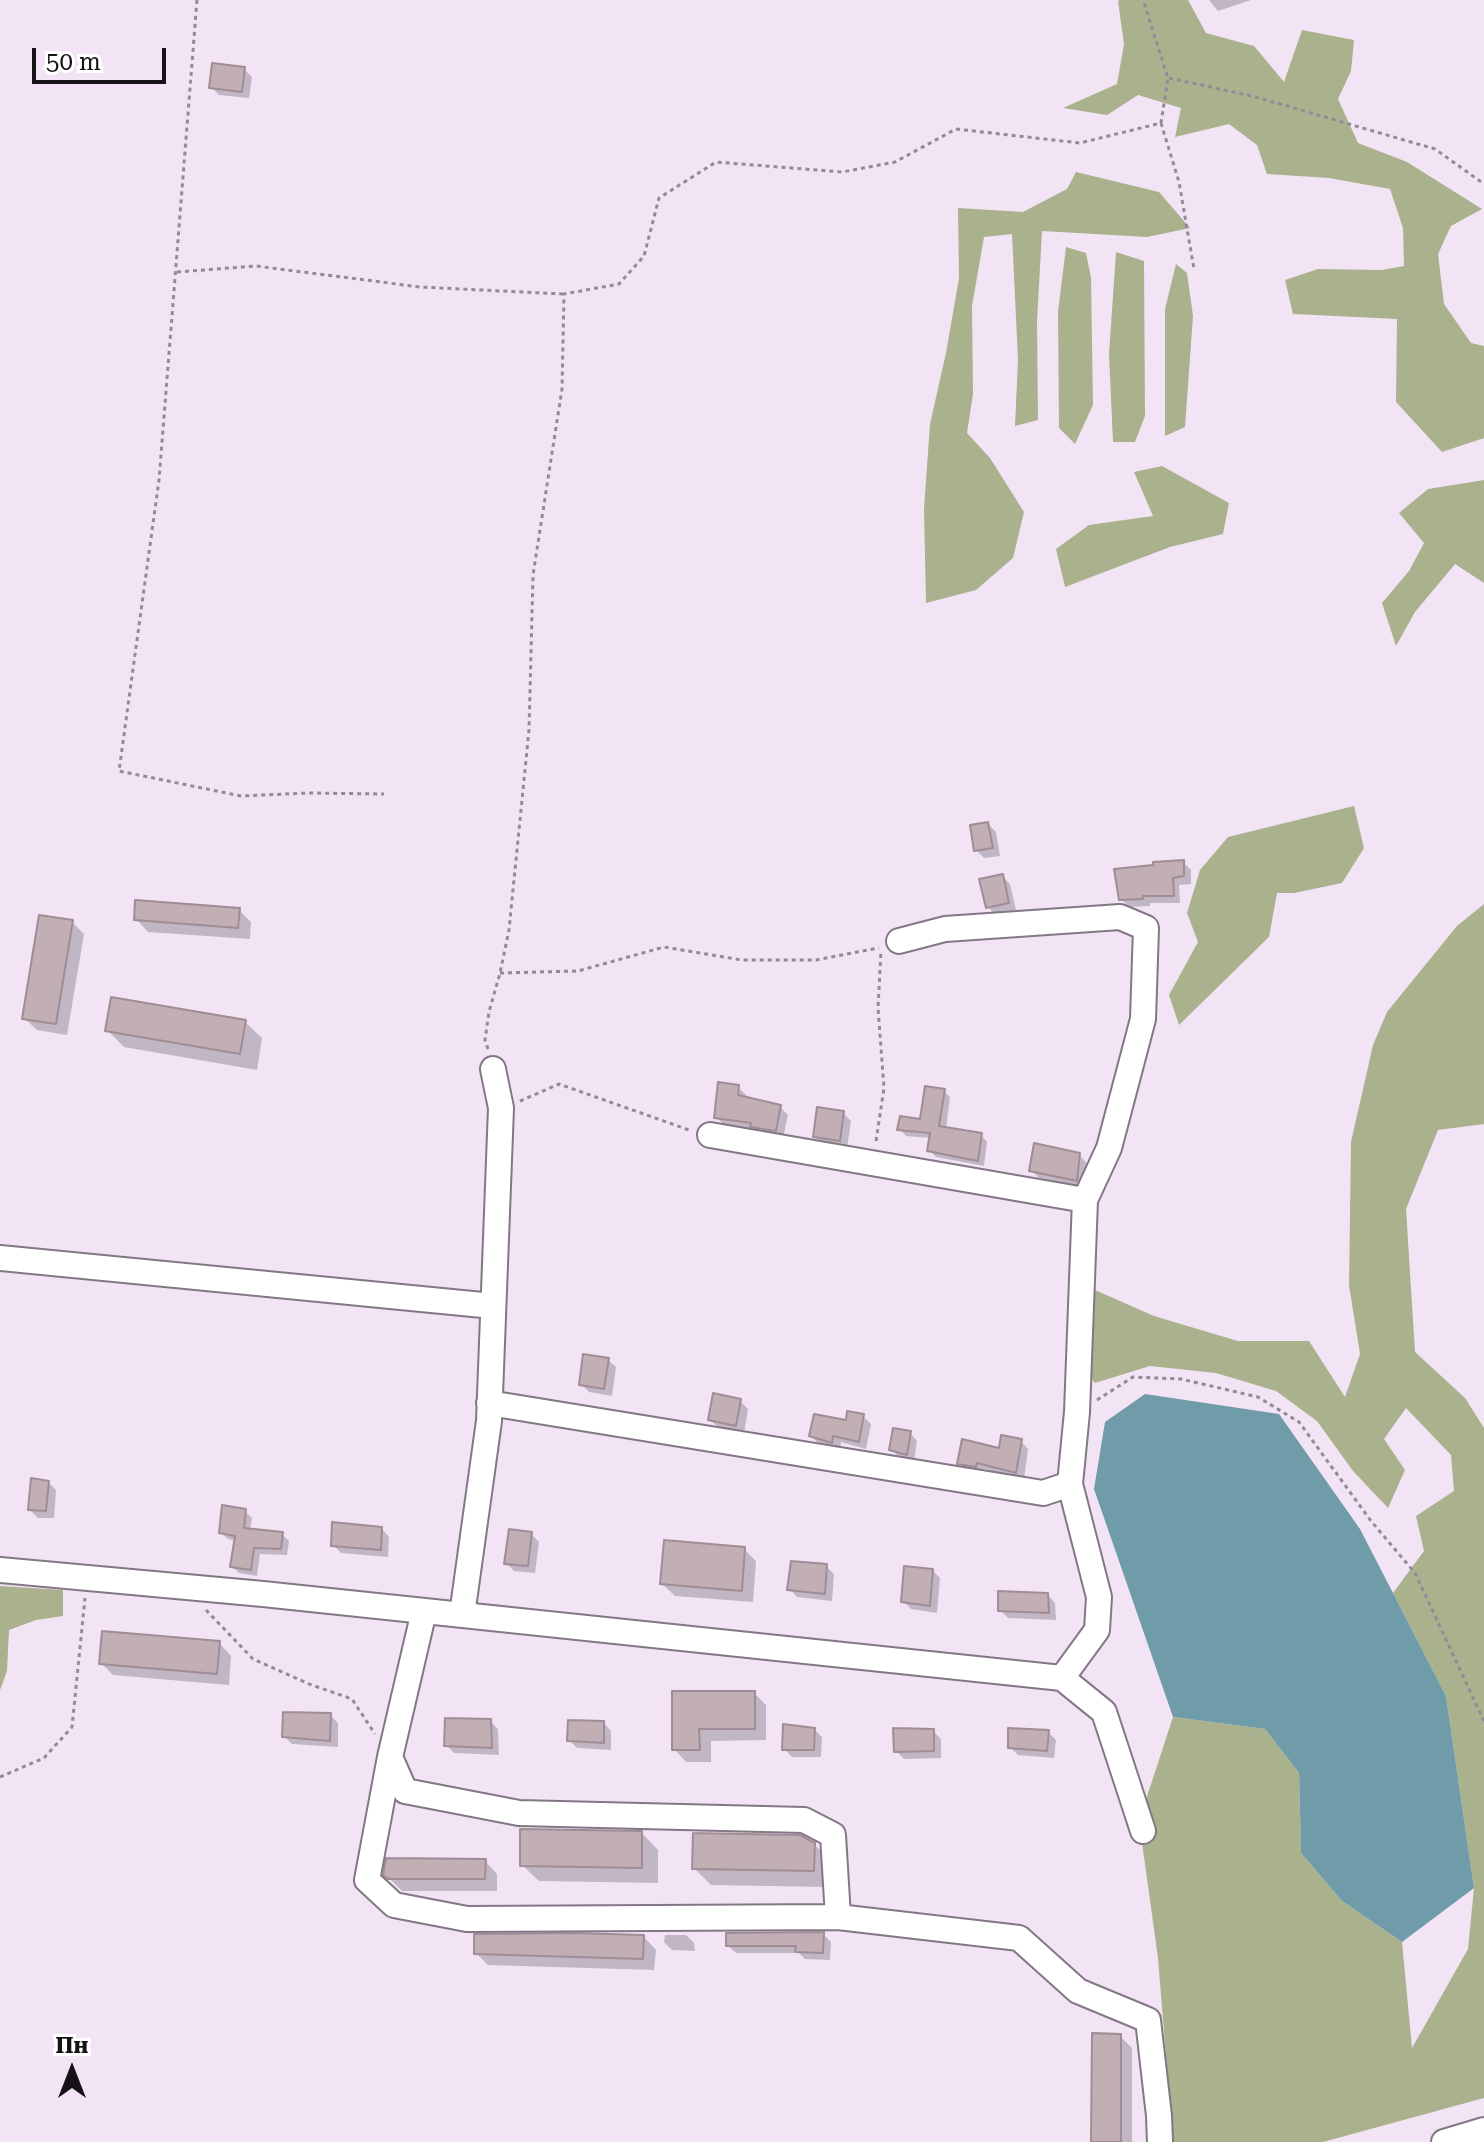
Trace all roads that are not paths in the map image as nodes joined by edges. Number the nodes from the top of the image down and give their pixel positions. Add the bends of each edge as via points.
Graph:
1 (890, 944) road end
2 (493, 1069) road end
3 (710, 1135) road end
4 (1085, 1200) junction
5 (0, 1258) edge
6 (493, 1306) junction
7 (489, 1403) junction
8 (1070, 1484) junction
9 (0, 1570) edge
10 (424, 1611) junction
11 (462, 1615) junction
12 (1062, 1678) junction
13 (390, 1757) junction
14 (1143, 1831) dead end
15 (838, 1917) junction
16 (1484, 2130) edge
17 (1160, 2142) edge
18 (1444, 2142) edge

1 - 4 street via 945,929 1120,917 1146,928 1143,1019 1109,1148
2 - 6 street via 501,1108
3 - 4 street
4 - 8 street
5 - 6 street
6 - 7 street
7 - 8 street via 1043,1493
7 - 11 street
8 - 12 street via 1099,1597 1097,1630
9 - 10 street
10 - 11 street
10 - 13 street
11 - 12 street
12 - 14 street via 1104,1712
13 - 15 street via 405,1791 519,1813 804,1820 833,1835
13 - 15 street via 367,1880 394,1905 467,1919
15 - 17 street via 1019,1938 1078,1991 1148,2020
16 - 18 street

